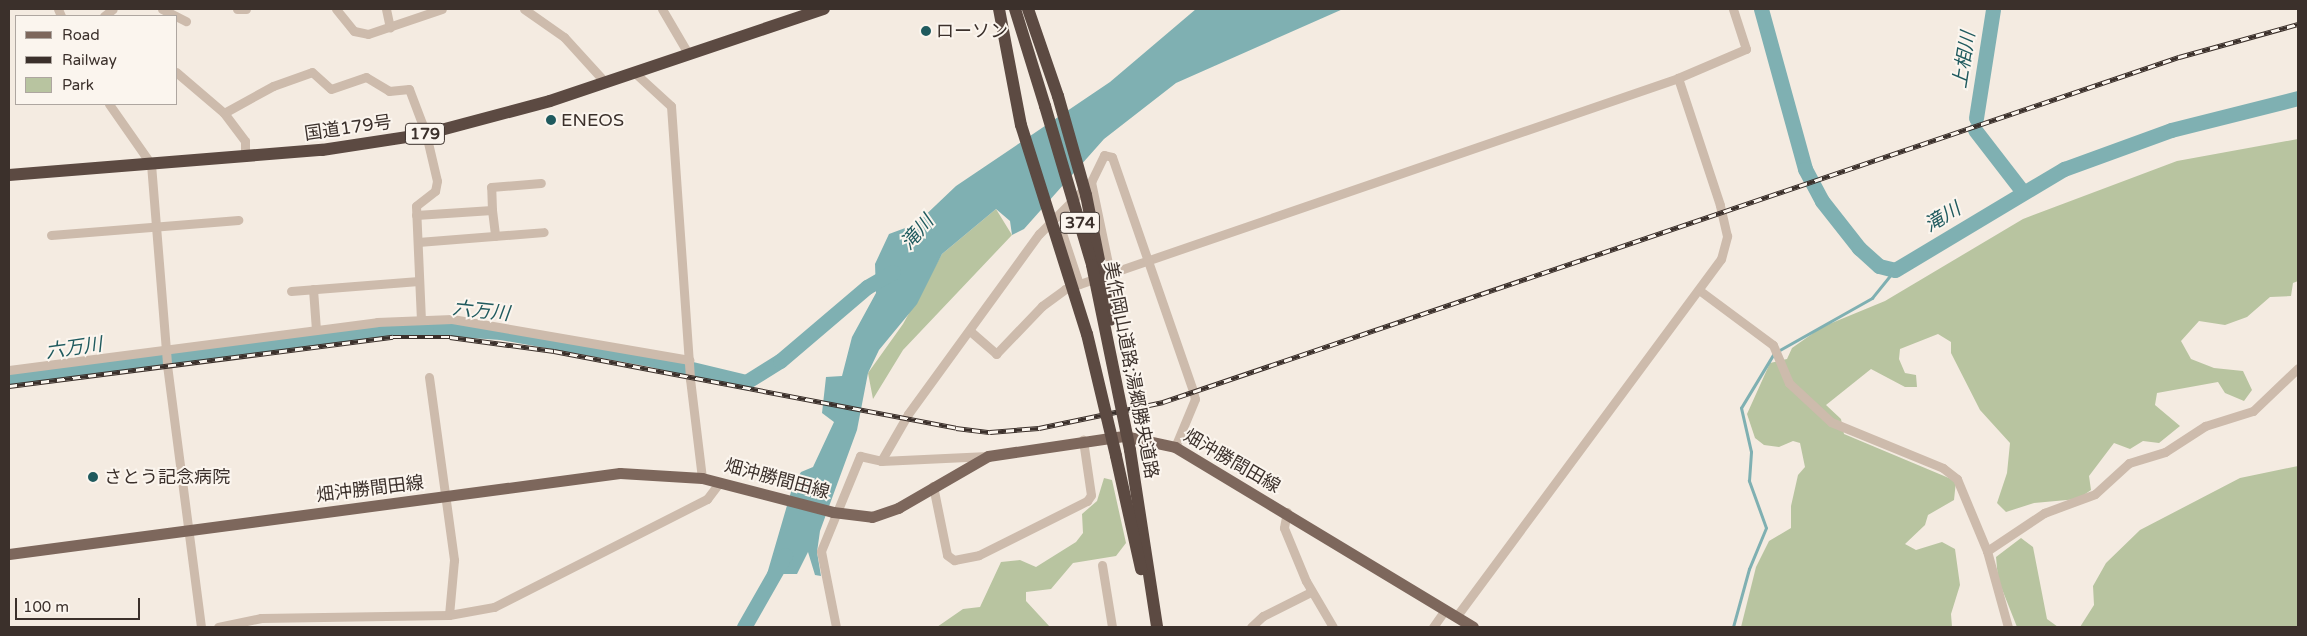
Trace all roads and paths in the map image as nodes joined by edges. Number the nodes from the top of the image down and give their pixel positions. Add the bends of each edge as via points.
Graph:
1 (162, 9) edge
2 (237, 9) edge
3 (246, 9) edge
4 (336, 9) edge
5 (386, 9) edge
6 (442, 9) edge
7 (524, 9) edge
8 (662, 9) edge
9 (824, 9) edge
10 (999, 9) edge
11 (1015, 9) edge
12 (1028, 9) edge
13 (1733, 9) edge
14 (174, 15) edge
15 (178, 17) edge
16 (186, 21) dead end
17 (390, 28) junction
18 (689, 55) junction
19 (635, 73) junction
20 (178, 74) edge
21 (1678, 78) junction
22 (604, 82) junction
23 (110, 105) edge
24 (224, 113) junction
25 (426, 134) junction
26 (245, 157) junction
27 (151, 164) junction
28 (9, 175) edge
29 (1091, 182) junction
30 (541, 183) dead end
31 (492, 210) junction
32 (416, 215) junction
33 (1057, 219) junction
34 (238, 220) dead end
35 (156, 227) junction
36 (544, 232) dead end
37 (51, 235) dead end
38 (494, 236) junction
39 (418, 242) junction
40 (1149, 258) junction
41 (1110, 273) junction
42 (419, 281) junction
43 (1079, 284) junction
44 (313, 289) junction
45 (1699, 290) junction
46 (291, 291) dead end
47 (421, 319) junction
48 (316, 330) junction
49 (970, 332) junction
50 (1110, 342) junction
51 (166, 350) junction
52 (689, 360) junction
53 (2298, 368) edge
54 (9, 370) edge
55 (429, 377) dead end
56 (1083, 440) junction
57 (1175, 447) junction
58 (988, 456) junction
59 (881, 461) junction
60 (702, 478) junction
61 (720, 482) junction
62 (933, 486) junction
63 (444, 497) junction
64 (836, 512) junction
65 (1286, 512) junction
66 (190, 530) junction
67 (1987, 551) junction
68 (9, 554) edge
69 (1102, 565) dead end
70 (1312, 592) junction
71 (1445, 610) junction
72 (449, 615) junction
73 (1456, 617) junction
74 (262, 623) edge
75 (201, 627) edge
76 (218, 627) edge
77 (836, 627) edge
78 (1112, 627) edge
79 (1155, 627) edge
80 (1251, 627) edge
81 (1332, 627) edge
82 (1433, 627) edge
83 (1473, 627) edge
84 (2008, 627) edge

1 - 14 street
2 - 3 street
4 - 17 street via 354,31 368,34
5 - 17 street
6 - 17 street
7 - 22 street via 564,37
8 - 18 street
9 - 18 highway, 国道179号 / 179
10 - 79 highway, bridge via 1021,125 1087,334
11 - 50 highway, 美作岡山道路;湯郷勝央道路 / 374, bridge via 1092,264
12 - 50 highway, bridge via 1058,96 1102,261 1112,311
13 - 21 street via 1746,49
15 - 16 street
18 - 19 highway, 国道179号 / 179
19 - 22 highway, 国道179号 / 179
19 - 52 street via 670,106
20 - 24 street
21 - 40 street
21 - 45 street via 1727,236 1721,259
22 - 25 highway, 国道179号 / 179
23 - 27 street
24 - 25 street via 273,86 312,72 331,89 366,77 389,91 408,90
24 - 26 street via 245,141
25 - 26 highway, 国道179号 / 179
25 - 32 street via 437,181 434,191 416,206
26 - 27 highway, 国道179号 / 179
27 - 28 highway, 国道179号 / 179
27 - 35 street
29 - 33 street
29 - 40 street via 1099,160 1108,154
29 - 41 street
30 - 31 street via 491,187
31 - 32 street
31 - 38 street
32 - 39 street
33 - 43 street
33 - 49 street via 1039,234
34 - 35 street
35 - 37 street
35 - 51 street
36 - 38 street
38 - 39 street
39 - 42 street
40 - 41 street
40 - 57 street via 1195,399
41 - 43 street
42 - 44 street
42 - 47 street
43 - 49 street via 1042,306 996,354
44 - 46 street
44 - 48 street
45 - 67 street via 1773,345 1792,388 1831,422 1950,473 1961,486
45 - 73 street
47 - 48 street
47 - 52 street via 484,321
48 - 51 street
49 - 59 street via 908,414
50 - 79 highway, 美作岡山道路;湯郷勝央道路 / 374, bridge via 1130,450
51 - 54 street
51 - 66 street
52 - 60 street
53 - 67 street via 2252,411 2205,426 2165,452 2130,463 2095,494 2044,514
55 - 63 street
56 - 57 main road, 畑沖勝間田線 via 1124,436
56 - 58 main road, 畑沖勝間田線
56 - 62 street via 1091,495 1087,501 979,554 954,560 947,555
57 - 65 main road, 畑沖勝間田線
58 - 59 street
58 - 62 main road, 畑沖勝間田線
59 - 64 street via 860,456
60 - 61 main road, 畑沖勝間田線
60 - 63 main road, 畑沖勝間田線 via 620,473
61 - 64 main road, 畑沖勝間田線
61 - 72 street via 707,499 514,599
62 - 64 main road, 畑沖勝間田線 via 882,514 862,518
63 - 66 main road, 畑沖勝間田線
63 - 72 street via 454,560
64 - 77 street via 821,551
65 - 70 street via 1284,528
65 - 71 main road, 畑沖勝間田線
66 - 68 main road, 畑沖勝間田線
66 - 75 street
67 - 84 street
69 - 78 street
70 - 80 street via 1263,616
70 - 81 street
71 - 73 main road, 畑沖勝間田線
71 - 82 street
72 - 74 street
73 - 83 main road, 畑沖勝間田線
74 - 76 street

